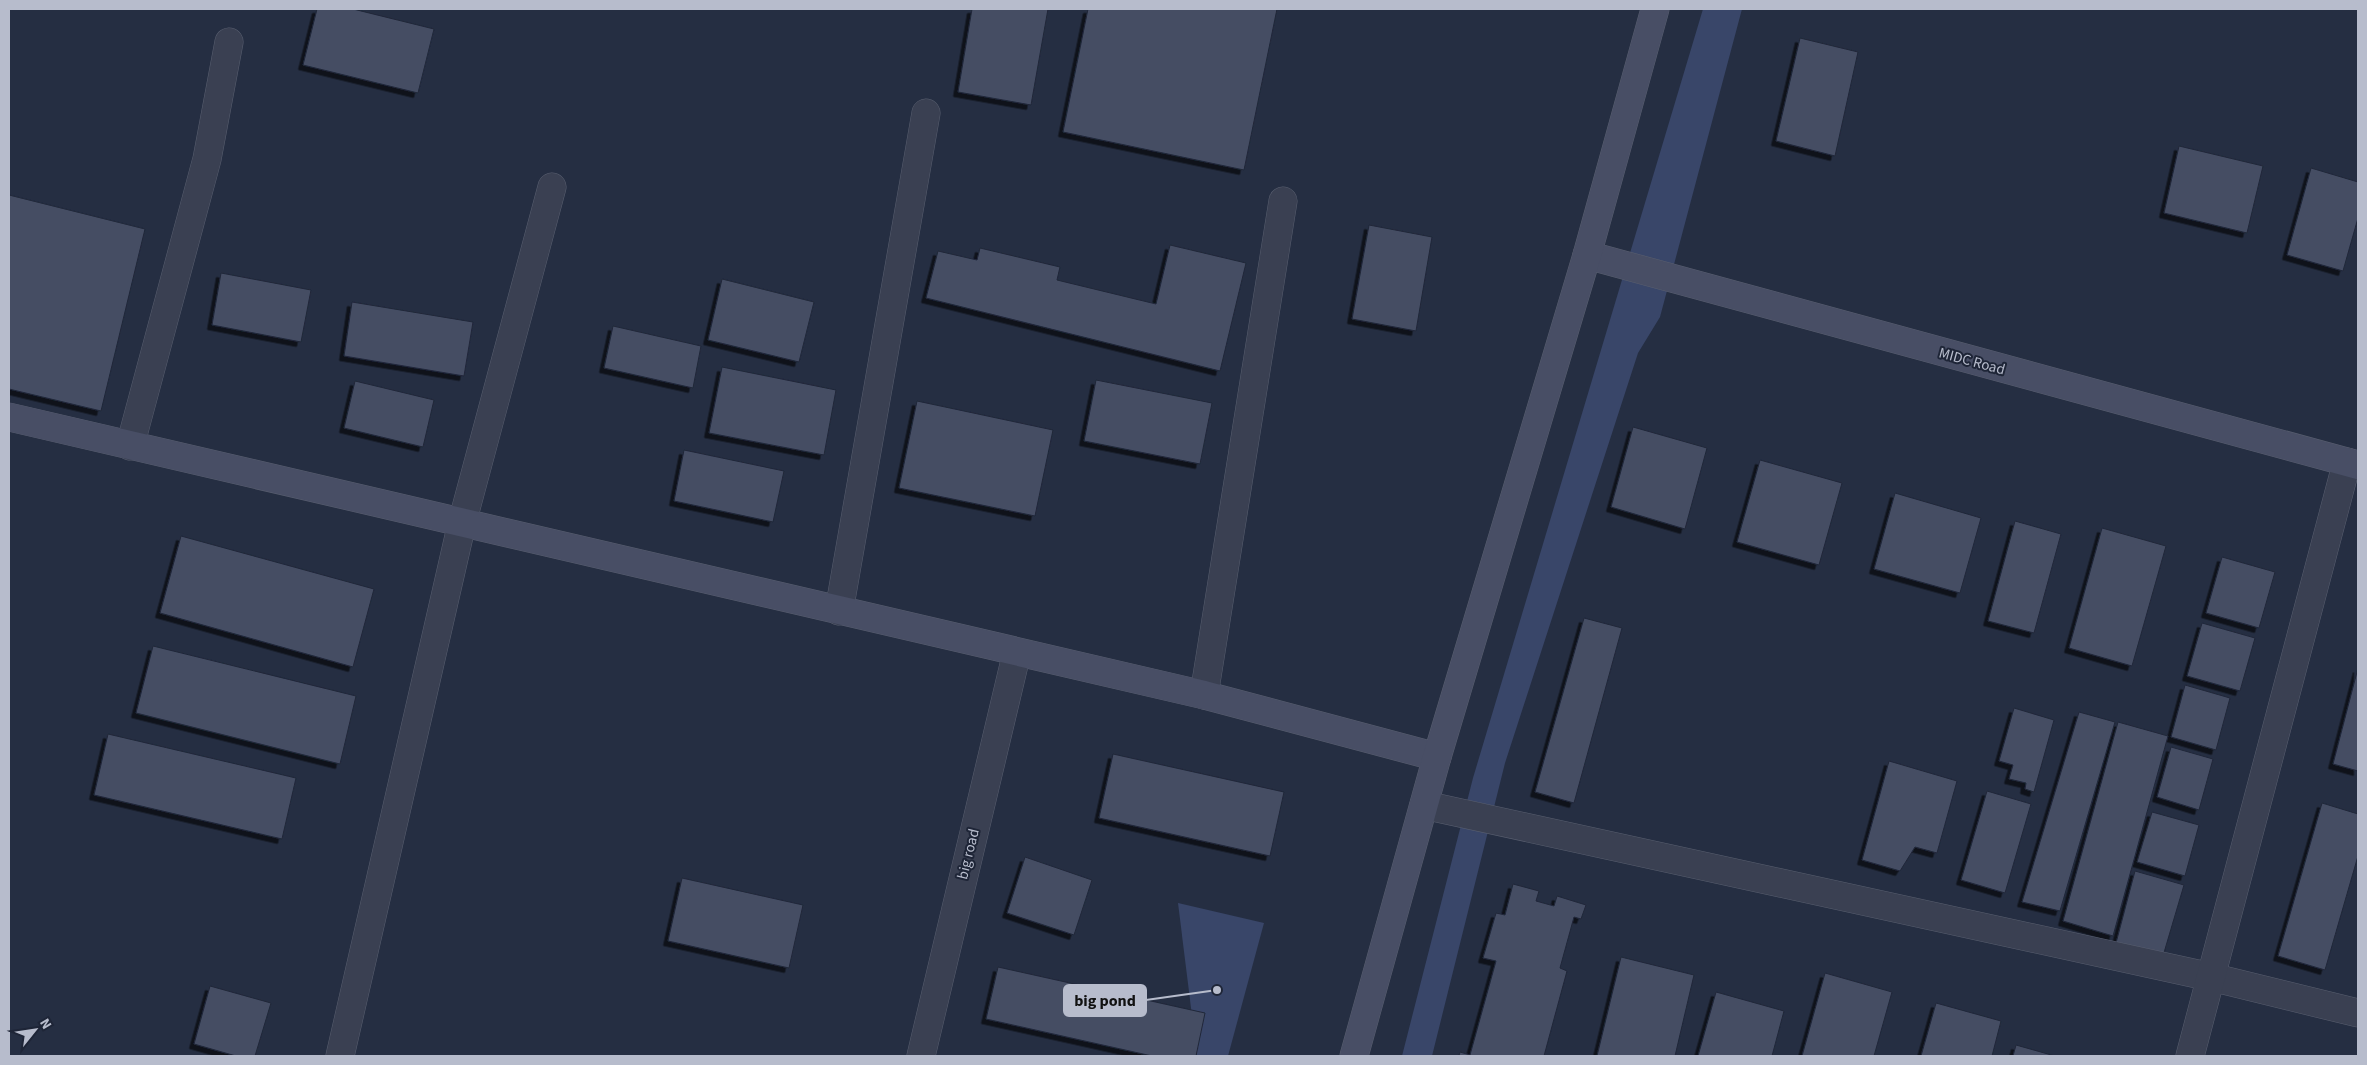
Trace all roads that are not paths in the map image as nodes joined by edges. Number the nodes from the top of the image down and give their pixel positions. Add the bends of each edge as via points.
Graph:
1 (1655, 9) edge
2 (229, 42) dead end
3 (926, 113) dead end
4 (552, 187) dead end
5 (1283, 202) dead end
6 (1587, 255) junction
7 (9, 417) edge
8 (130, 446) junction
9 (2353, 463) edge
10 (462, 523) junction
11 (839, 611) junction
12 (1017, 652) junction
13 (1204, 695) junction
14 (1437, 757) junction
15 (1435, 807) junction
16 (2211, 977) junction
17 (2358, 1013) edge
18 (340, 1056) edge
19 (921, 1056) edge
20 (1354, 1056) edge
21 (2190, 1056) edge

1 - 6 street
2 - 8 street via 207,159
3 - 11 street
4 - 10 street
5 - 13 street
6 - 9 street, MIDC Road
6 - 14 street
7 - 8 street
8 - 10 street
9 - 16 street
10 - 11 street
10 - 18 street
11 - 12 street
12 - 13 street
12 - 19 street, big road
13 - 14 street
14 - 15 street
15 - 16 street
15 - 20 street
16 - 17 street
16 - 21 street

